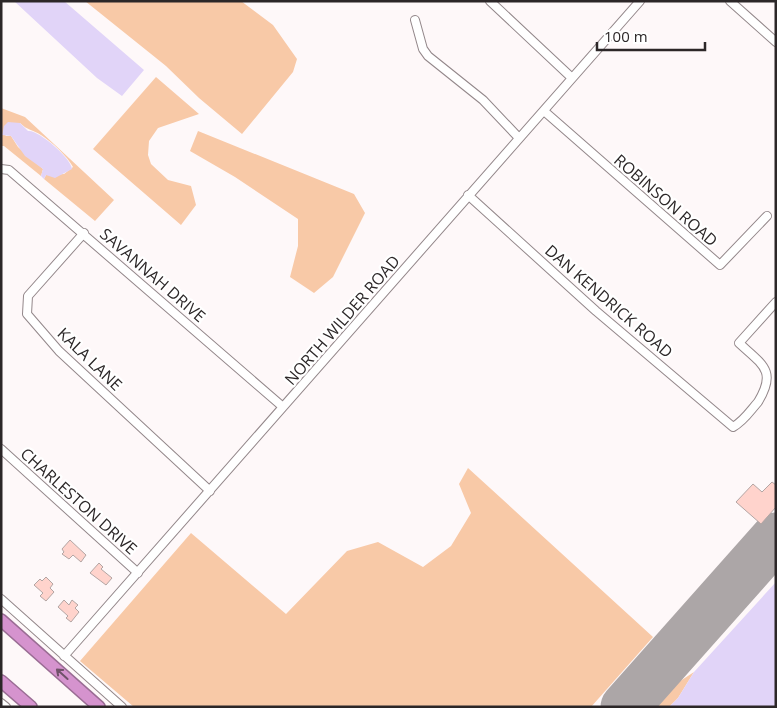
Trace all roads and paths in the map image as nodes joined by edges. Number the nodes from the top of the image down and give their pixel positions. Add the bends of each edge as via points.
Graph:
1 (490, 1) edge
2 (640, 1) edge
3 (730, 1) edge
4 (415, 20) dead end
5 (776, 42) edge
6 (572, 78) junction
7 (544, 111) junction
8 (519, 138) junction
9 (1, 169) edge
10 (468, 195) junction
11 (767, 216) dead end
12 (84, 233) junction
13 (776, 302) edge
14 (283, 407) junction
15 (1, 449) edge
16 (210, 491) junction
17 (138, 574) junction
18 (1, 599) edge
19 (1, 620) edge
20 (64, 656) junction
21 (4, 684) edge
22 (1, 702) edge
23 (6, 707) edge
24 (31, 707) edge
25 (99, 707) edge
26 (122, 707) edge

1 - 6 street
2 - 6 street, NORTH WILDER ROAD
3 - 5 street
4 - 8 street via 428,56 483,100
6 - 7 street, NORTH WILDER ROAD
7 - 8 street, NORTH WILDER ROAD
7 - 11 street, ROBINSON ROAD via 720,265
8 - 10 street, NORTH WILDER ROAD
9 - 12 street, SAVANNAH DRIVE via 9,170
10 - 13 street, DAN KENDRICK ROAD via 596,311 733,427 769,389 772,378 769,371 739,343
10 - 14 street, NORTH WILDER ROAD
12 - 14 street, SAVANNAH DRIVE
12 - 16 street, KALA LANE via 28,296 27,314 59,350
14 - 16 street, NORTH WILDER ROAD
15 - 17 street, CHARLESTON DRIVE
16 - 17 street, NORTH WILDER ROAD
17 - 20 street, NORTH WILDER ROAD
18 - 20 street
25 -> 19 highway
20 - 26 street
21 - 24 highway
22 - 23 street

